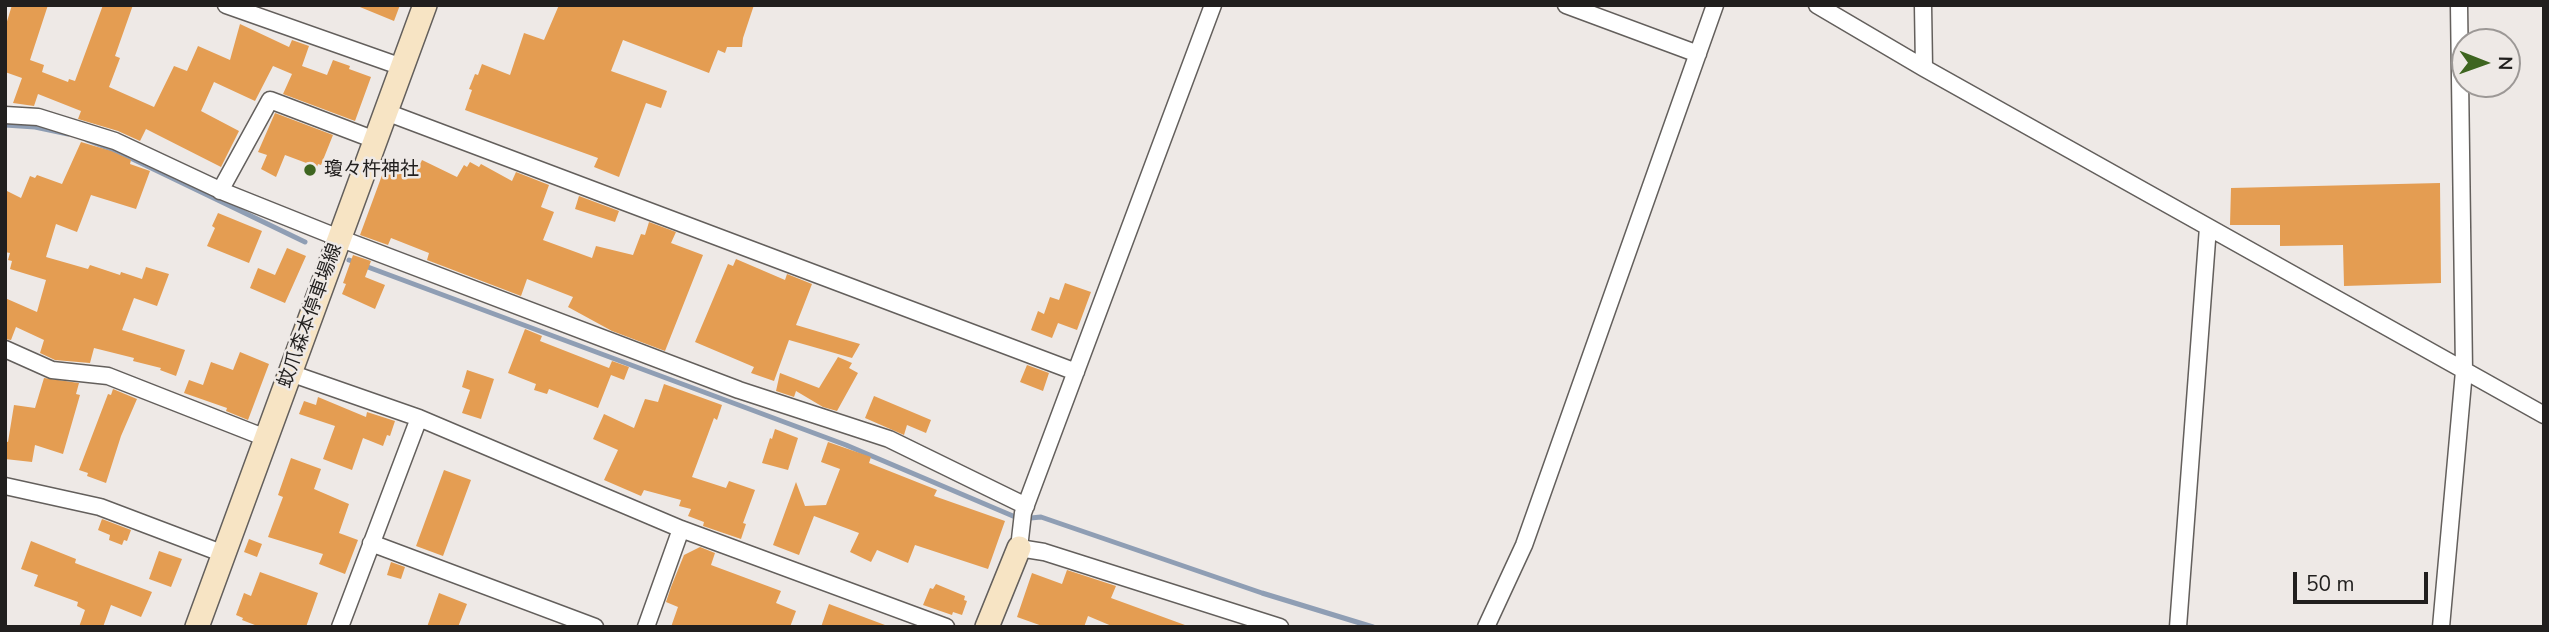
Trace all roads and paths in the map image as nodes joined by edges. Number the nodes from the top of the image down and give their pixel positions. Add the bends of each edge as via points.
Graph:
1 (226, 5) edge
2 (425, 5) edge
3 (1213, 5) edge
4 (1566, 5) edge
5 (1715, 5) edge
6 (1817, 5) edge
7 (1923, 5) edge
8 (2459, 5) edge
9 (1698, 54) junction
10 (402, 67) junction
11 (1924, 68) junction
12 (386, 112) junction
13 (5, 115) edge
14 (375, 140) junction
15 (220, 191) junction
16 (2208, 226) junction
17 (339, 239) junction
18 (5, 349) edge
19 (2464, 370) junction
20 (1076, 372) junction
21 (290, 373) junction
22 (2544, 415) edge
23 (419, 418) junction
24 (266, 438) junction
25 (5, 486) edge
26 (1025, 509) junction
27 (681, 529) junction
28 (1020, 542) junction
29 (371, 543) junction
30 (224, 554) junction
31 (197, 627) edge
32 (340, 627) edge
33 (595, 627) edge
34 (646, 627) edge
35 (946, 627) edge
36 (986, 627) edge
37 (1280, 627) edge
38 (1486, 627) edge
39 (2178, 627) edge
40 (2441, 627) edge

1 - 10 street
2 - 10 main road, 蚊爪森本停車場線
3 - 20 street
4 - 9 street
5 - 9 street
6 - 11 street
7 - 11 street
8 - 19 street
9 - 38 street via 1524,545
10 - 12 main road, 蚊爪森本停車場線
11 - 16 street
12 - 14 main road, 蚊爪森本停車場線
12 - 20 street
13 - 15 street via 38,117 115,141
14 - 15 street via 270,100
14 - 17 main road, 蚊爪森本停車場線
15 - 17 street
16 - 19 street
16 - 39 street
17 - 21 main road, 蚊爪森本停車場線
17 - 26 street via 739,390 890,439
18 - 24 street via 52,370 108,376
19 - 22 street
19 - 40 street
20 - 26 street
21 - 23 street
21 - 24 main road, 蚊爪森本停車場線
23 - 27 street
23 - 29 street
24 - 30 main road, 蚊爪森本停車場線
25 - 30 street via 100,507
26 - 28 street
27 - 34 street
27 - 35 street
28 - 36 main road
28 - 37 street
29 - 32 street
29 - 33 street
30 - 31 main road, 蚊爪森本停車場線

